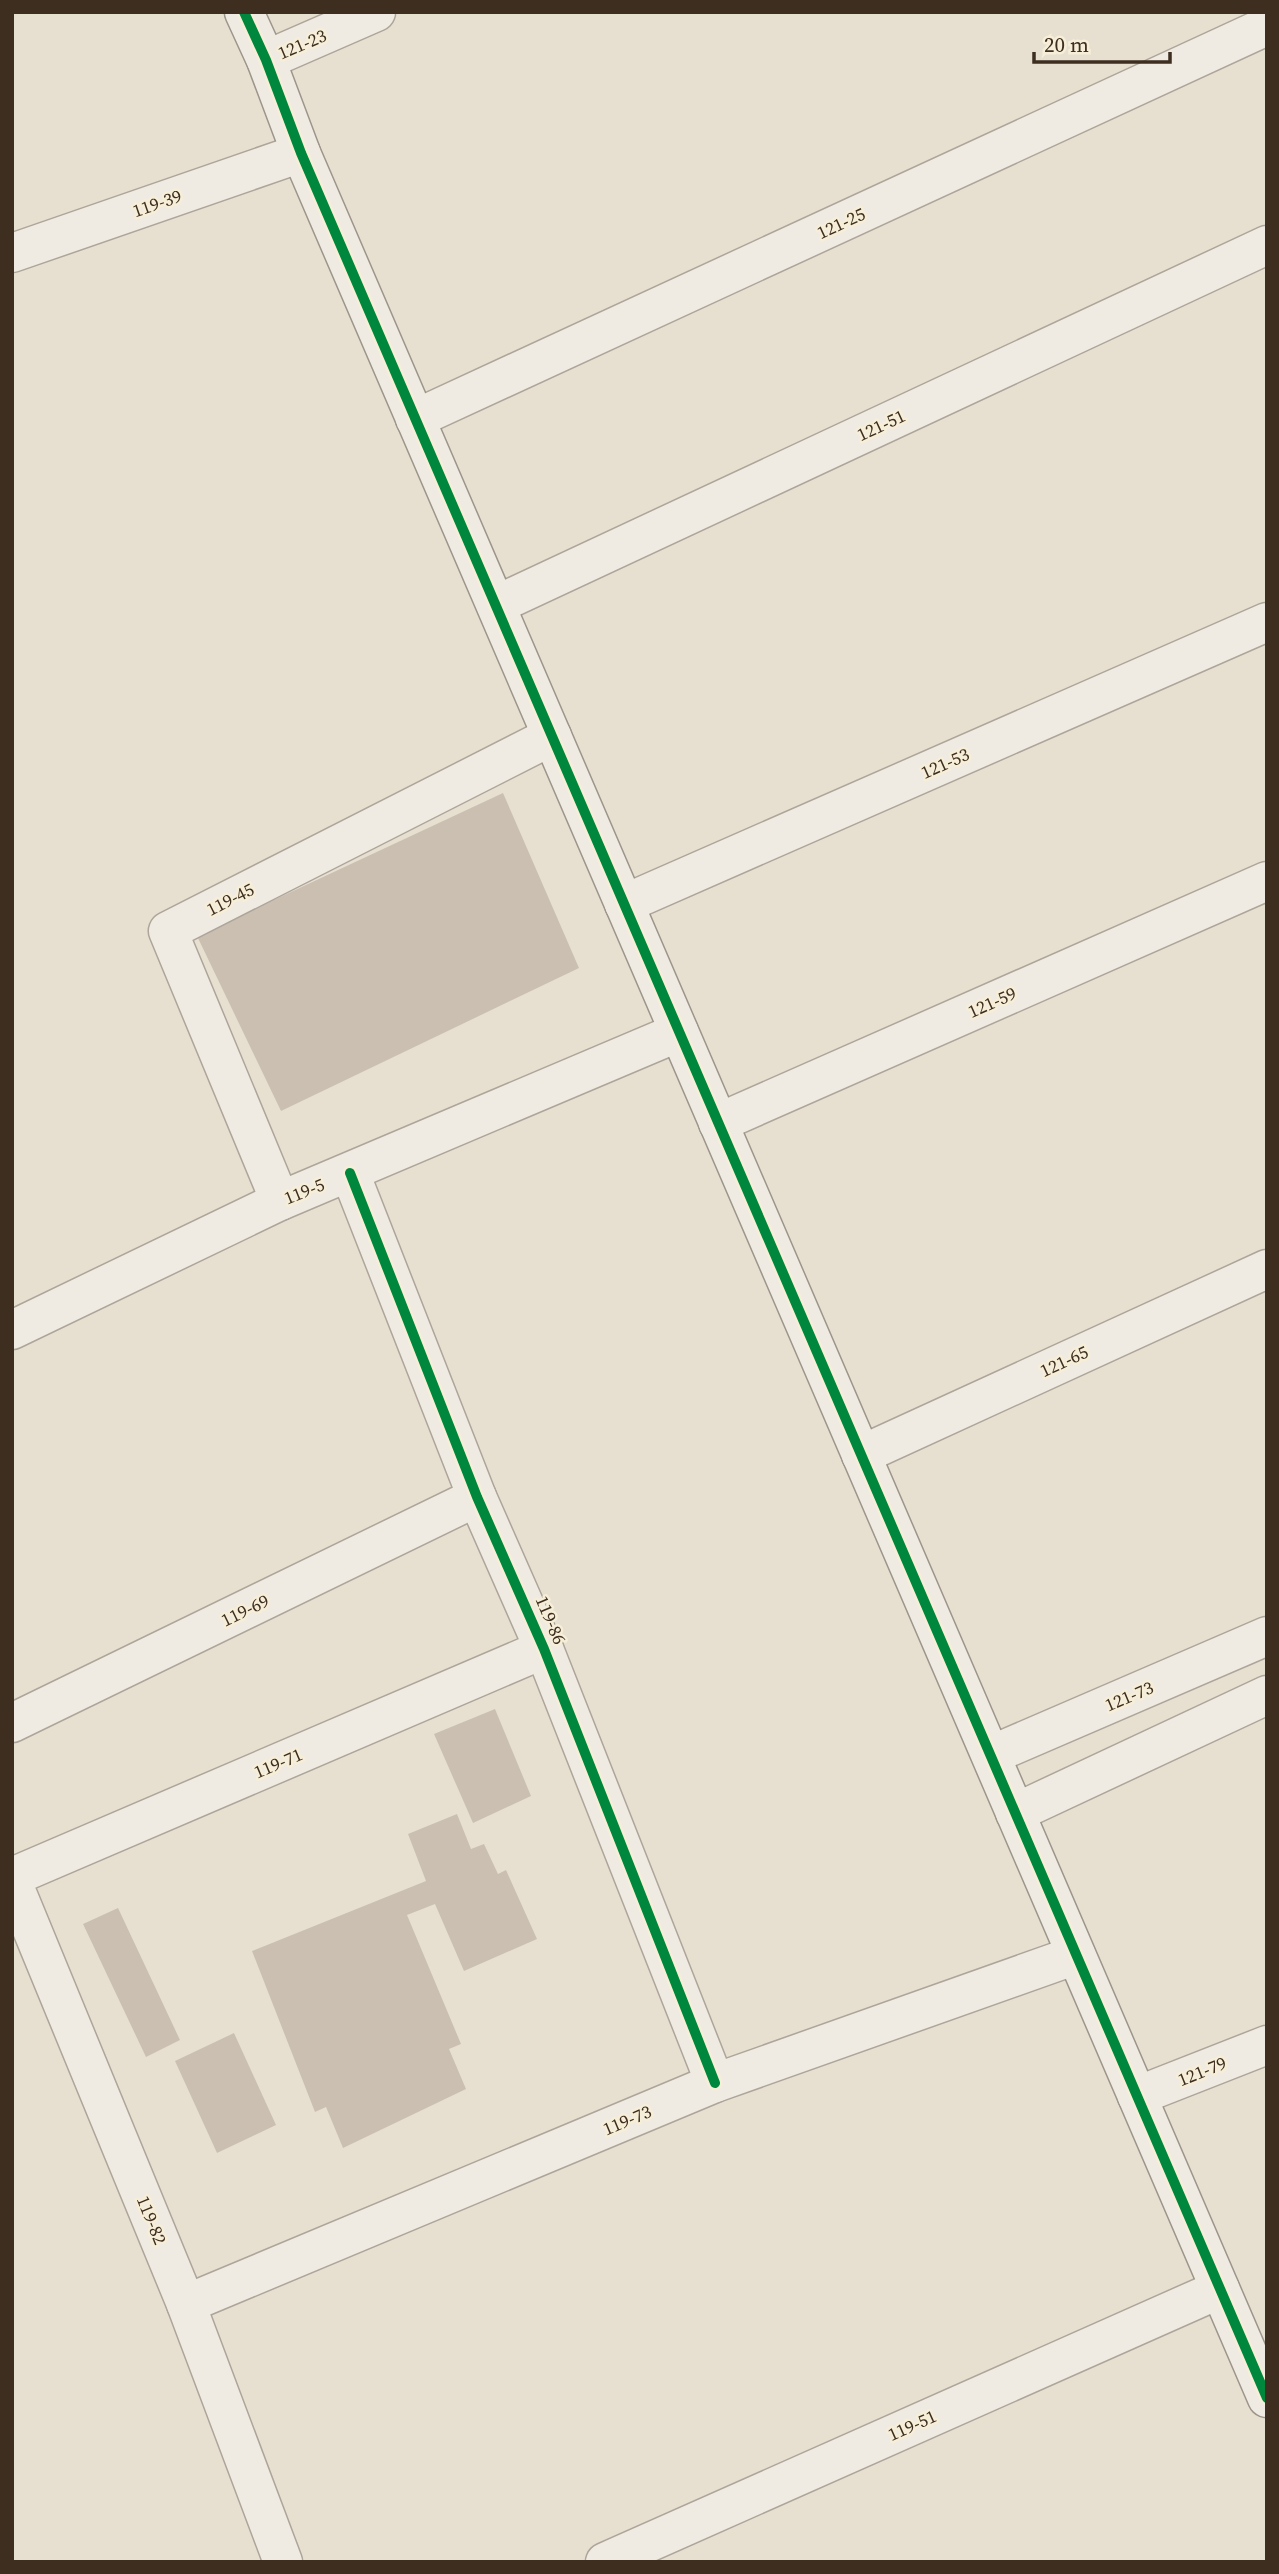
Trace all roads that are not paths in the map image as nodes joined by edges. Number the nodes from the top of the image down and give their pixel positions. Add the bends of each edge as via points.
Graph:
1 (244, 12) edge
2 (376, 12) edge
3 (1267, 26) edge
4 (266, 60) junction
5 (301, 153) junction
6 (1267, 245) edge
7 (12, 253) edge
8 (415, 419) junction
9 (496, 605) junction
10 (1267, 622) edge
11 (552, 736) junction
12 (1267, 881) edge
13 (624, 904) junction
14 (679, 1032) junction
15 (718, 1123) junction
16 (350, 1173) junction
17 (280, 1201) junction
18 (1267, 1269) edge
19 (12, 1330) edge
20 (861, 1455) junction
21 (477, 1497) junction
22 (1267, 1636) edge
23 (544, 1649) junction
24 (1267, 1695) edge
25 (12, 1723) edge
26 (991, 1755) junction
27 (1016, 1813) junction
28 (12, 1879) edge
29 (1076, 1955) junction
30 (1267, 2045) edge
31 (715, 2084) junction
32 (1137, 2096) junction
33 (1220, 2289) junction
34 (186, 2304) junction
35 (1267, 2398) edge
36 (283, 2562) edge
37 (605, 2562) edge

1 - 4 street
2 - 4 street, 121-23
3 - 8 street, 121-25
4 - 5 street
5 - 7 street, 119-39
5 - 8 street
6 - 9 street, 121-51
8 - 9 street
9 - 11 street
10 - 13 street, 121-53
11 - 13 street
11 - 17 street, 119-45 via 168,931
12 - 15 street, 121-59
13 - 14 street
14 - 15 street
14 - 16 street, 119-5
15 - 20 street
16 - 17 street, 119-5
16 - 21 street, 119-86
17 - 19 street, 119-5
18 - 20 street, 121-65
20 - 26 street
21 - 23 street, 119-86
21 - 25 street, 119-69
22 - 26 street, 121-73
23 - 28 street, 119-71
23 - 31 street, 119-86
24 - 27 street
26 - 27 street
27 - 29 street
28 - 34 street, 119-82
29 - 31 street, 119-73
29 - 32 street
30 - 32 street, 121-79
31 - 34 street, 119-73
32 - 33 street
33 - 35 street
33 - 37 street, 119-51
34 - 36 street, 119-82

